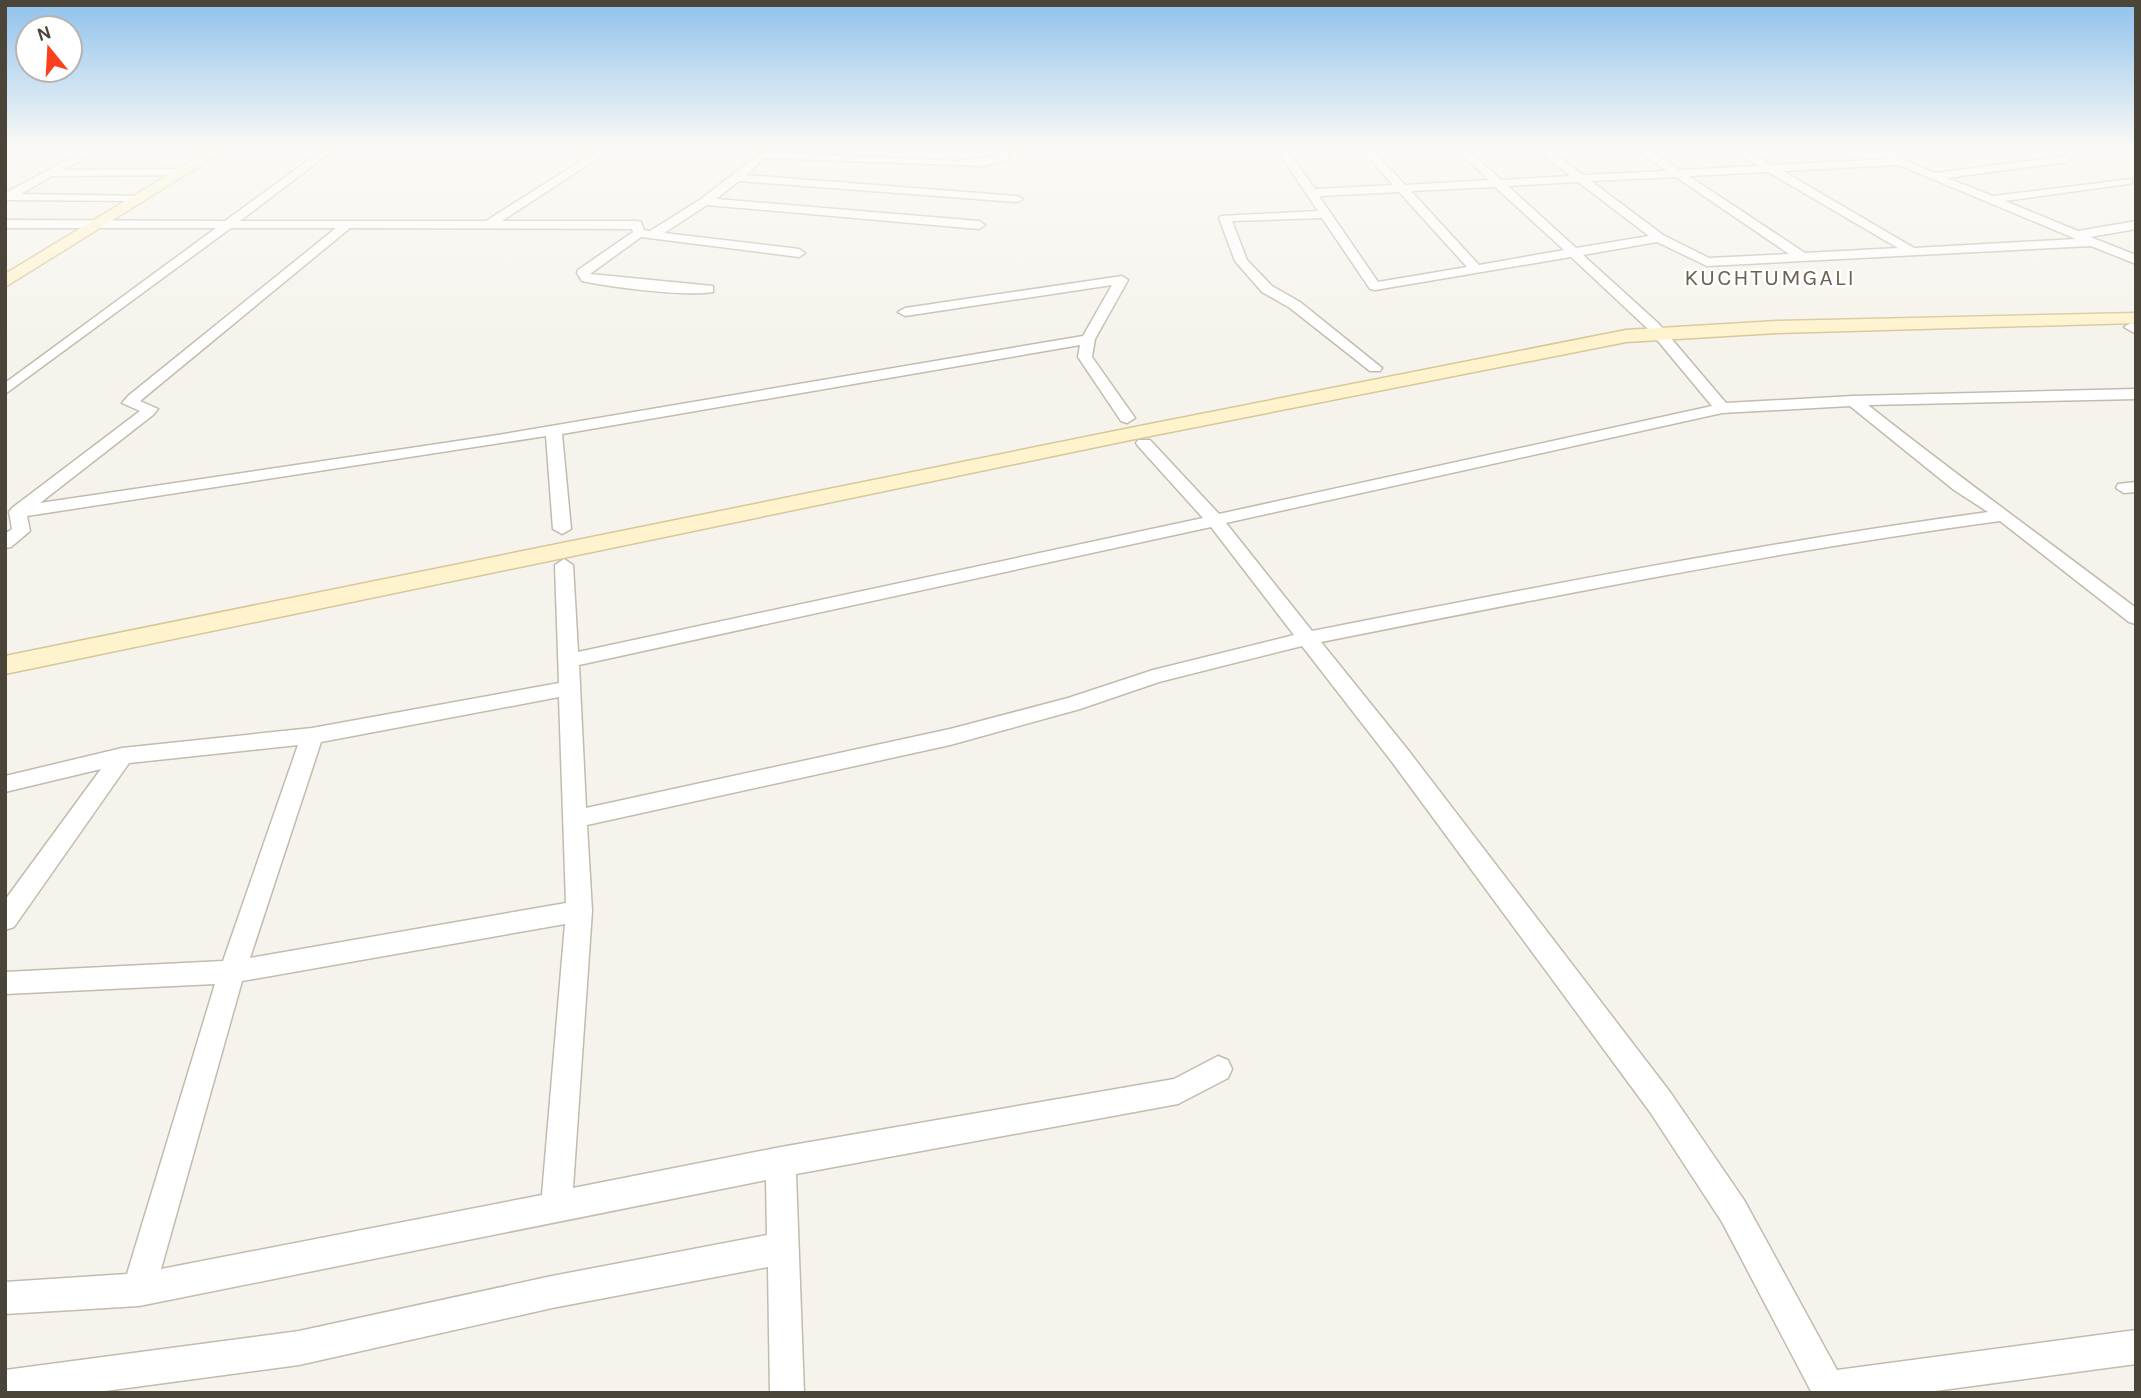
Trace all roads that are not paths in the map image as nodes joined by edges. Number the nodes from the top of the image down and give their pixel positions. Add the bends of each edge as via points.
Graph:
1 (118, 212) edge
2 (244, 212) edge
3 (508, 212) edge
4 (685, 212) edge
5 (833, 212) edge
6 (1426, 212) edge
7 (1529, 212) edge
8 (1625, 212) edge
9 (1736, 212) edge
10 (1844, 212) edge
11 (2018, 212) edge
12 (1324, 214) joint
13 (5, 224) edge
14 (97, 225) junction
15 (347, 225) junction
16 (488, 225) junction
17 (979, 225) dead end
18 (2136, 225) edge
19 (226, 226) junction
20 (645, 234) junction
21 (2076, 235) junction
22 (1659, 237) junction
23 (2095, 242) junction
24 (1910, 251) junction
25 (1573, 252) junction
26 (799, 253) dead end
27 (1802, 257) junction
28 (2135, 259) edge
29 (1476, 269) junction
30 (5, 282) edge
31 (708, 289) dead end
32 (905, 312) dead end
33 (2135, 321) edge
34 (1656, 329) junction
35 (1088, 339) junction
36 (1374, 368) dead end
37 (5, 390) edge
38 (2136, 394) edge
39 (1853, 401) junction
40 (1722, 408) junction
41 (1127, 418) dead end
42 (554, 431) junction
43 (1144, 443) dead end
44 (12, 512) edge
45 (2004, 515) junction
46 (1216, 522) junction
47 (562, 529) dead end
48 (5, 543) edge
49 (564, 565) dead end
50 (2111, 599) junction
51 (2136, 603) edge
52 (2136, 618) edge
53 (1307, 638) junction
54 (5, 654) edge
55 (567, 661) junction
56 (5, 665) edge
57 (571, 688) junction
58 (312, 736) junction
59 (122, 756) junction
60 (5, 784) edge
61 (576, 819) junction
62 (579, 911) junction
63 (5, 920) edge
64 (232, 972) junction
65 (5, 983) edge
66 (1218, 1069) dead end
67 (781, 1163) junction
68 (556, 1207) junction
69 (784, 1248) junction
70 (139, 1290) junction
71 (5, 1298) edge
72 (2136, 1347) edge
73 (5, 1387) edge
74 (1829, 1390) edge
75 (787, 1393) edge

1 - 14 main road
2 - 19 street
3 - 16 street
4 - 20 street
5 - 17 street
6 - 29 street
7 - 25 street
8 - 22 street
9 - 27 street
10 - 24 street
11 - 21 street
12 - 29 street via 1375,286
12 - 36 street via 1225,218 1241,261 1267,289 1295,305
13 - 14 street
14 - 19 street
14 - 30 main road
15 - 16 street
15 - 19 street
15 - 44 street via 130,403 150,409
16 - 20 street via 637,225
18 - 21 street
19 - 37 street
20 - 26 street
20 - 31 street via 583,273 587,278 625,283
21 - 23 street
22 - 25 street
22 - 27 street via 1707,262
23 - 24 street
23 - 28 street
24 - 27 street
25 - 29 street
25 - 34 street
32 - 35 street via 1122,280
33 - 34 main road
34 - 40 street
34 - 54 main road via 1618,331 1123,428
34 - 56 main road
35 - 41 street via 1085,358
35 - 42 street
38 - 39 street
39 - 40 street
39 - 45 street
40 - 46 street
42 - 44 street
42 - 47 street
43 - 46 street
44 - 48 street via 21,531
45 - 50 street
45 - 53 street via 1634,574
46 - 53 street
46 - 55 street
49 - 55 street
50 - 51 street
50 - 52 street
53 - 61 street via 1153,677 950,737
53 - 74 street via 1660,1102 1733,1211
55 - 57 street
57 - 58 street
57 - 61 street
58 - 59 street
58 - 64 street
59 - 60 street
59 - 63 street
61 - 62 street
62 - 64 street
62 - 68 street
64 - 65 street
64 - 70 street
66 - 67 street via 1178,1091
67 - 68 street
67 - 69 street
68 - 70 street
69 - 73 street via 552,1292 299,1348
69 - 75 street
70 - 71 street
72 - 74 street

